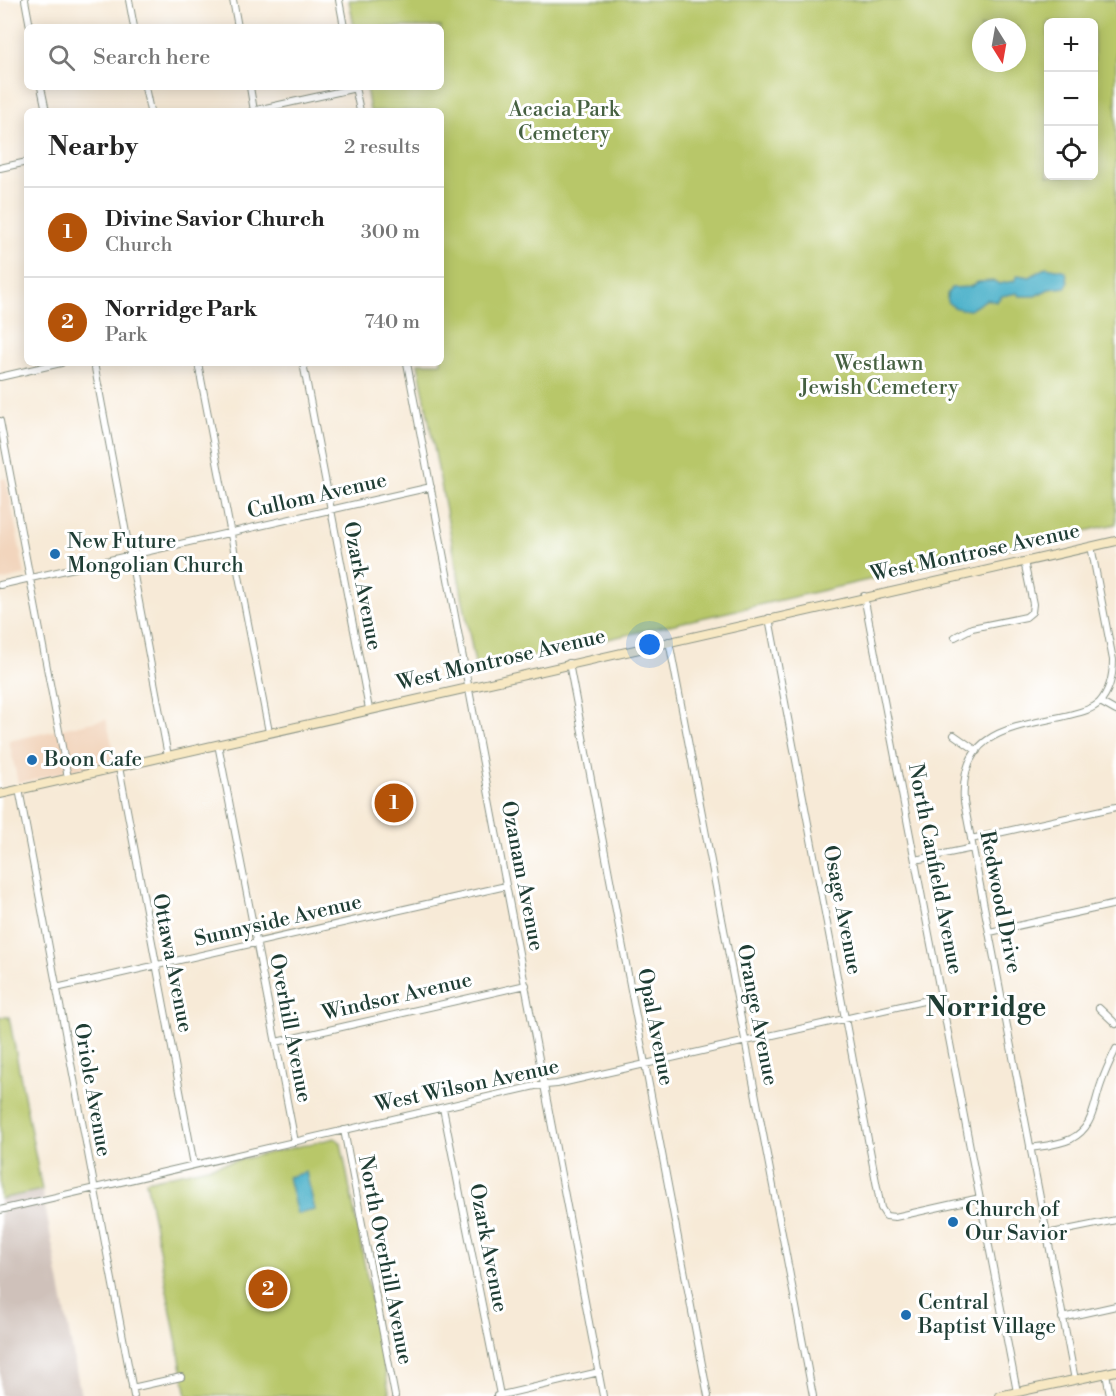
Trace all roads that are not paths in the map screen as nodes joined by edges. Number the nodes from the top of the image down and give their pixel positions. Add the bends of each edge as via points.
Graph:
1 (25, 0) edge
2 (129, 0) edge
3 (233, 0) edge
4 (339, 0) edge
5 (29, 24) edge
6 (133, 24) edge
7 (237, 24) edge
8 (343, 24) edge
9 (42, 90) edge
10 (146, 90) edge
11 (250, 90) edge
12 (343, 90) edge
13 (356, 90) edge
14 (45, 108) edge
15 (149, 108) edge
16 (254, 108) edge
17 (267, 108) edge
18 (360, 108) edge
19 (24, 163) edge
20 (0, 168) edge
21 (48, 366) edge
22 (95, 366) edge
23 (199, 366) edge
24 (304, 366) edge
25 (408, 366) edge
26 (0, 377) edge
27 (0, 421) edge
28 (431, 487) junction
29 (331, 510) junction
30 (230, 533) junction
31 (1116, 540) edge
32 (1091, 546) junction
33 (130, 556) junction
34 (1024, 561) junction
35 (30, 579) junction
36 (0, 585) edge
37 (864, 596) junction
38 (769, 618) junction
39 (955, 638) dead end
40 (669, 641) junction
41 (569, 663) junction
42 (468, 686) junction
43 (1100, 702) junction
44 (369, 709) junction
45 (1116, 711) edge
46 (269, 732) junction
47 (954, 735) dead end
48 (218, 744) junction
49 (977, 751) junction
50 (168, 756) junction
51 (118, 767) junction
52 (68, 778) junction
53 (19, 789) junction
54 (0, 794) edge
55 (1116, 807) edge
56 (971, 839) junction
57 (973, 848) junction
58 (915, 860) junction
59 (506, 886) junction
60 (1116, 904) edge
61 (990, 932) junction
62 (256, 942) junction
63 (156, 965) junction
64 (526, 985) junction
65 (56, 988) junction
66 (941, 997) junction
67 (1099, 1008) dead end
68 (845, 1018) junction
69 (1116, 1024) edge
70 (745, 1041) junction
71 (276, 1042) junction
72 (1116, 1049) edge
73 (645, 1063) junction
74 (545, 1085) junction
75 (443, 1108) junction
76 (344, 1130) junction
77 (295, 1142) junction
78 (1030, 1148) junction
79 (194, 1165) junction
80 (93, 1188) junction
81 (980, 1198) junction
82 (0, 1210) edge
83 (1116, 1220) edge
84 (1047, 1234) junction
85 (1116, 1306) edge
86 (1062, 1318) junction
87 (1116, 1371) edge
88 (599, 1372) junction
89 (1106, 1373) junction
90 (181, 1377) dead end
91 (1075, 1380) junction
92 (132, 1388) junction
93 (1017, 1394) edge
94 (134, 1396) edge
95 (395, 1396) edge
96 (498, 1396) edge
97 (603, 1396) edge
98 (708, 1396) edge
99 (813, 1396) edge
100 (999, 1396) edge
101 (1110, 1396) edge

1 - 5 street
2 - 6 street
3 - 7 street
4 - 8 street
9 - 14 street
10 - 15 street
11 - 16 street
12 - 17 street
13 - 18 street
19 - 20 street
21 - 26 street
22 - 33 street
23 - 30 street
24 - 29 street, Ozark Avenue
25 - 28 street, Ozanam Avenue
27 - 35 street
28 - 29 street, Cullom Avenue
28 - 42 street, Ozanam Avenue
29 - 30 street, Cullom Avenue
29 - 44 street, Ozark Avenue
30 - 33 street, Cullom Avenue
30 - 46 street
31 - 32 street, West Montrose Avenue
32 - 34 street, West Montrose Avenue
32 - 43 street via 1113,660 1110,684
33 - 35 street, Cullom Avenue
33 - 50 street
34 - 37 street, West Montrose Avenue
34 - 39 street via 1032,612 966,630
35 - 36 street, Cullom Avenue
35 - 52 street
37 - 38 street, West Montrose Avenue
37 - 58 street, North Canfield Avenue
38 - 40 street, West Montrose Avenue
38 - 68 street, Osage Avenue
40 - 41 street, West Montrose Avenue
40 - 70 street, Orange Avenue
41 - 42 street, West Montrose Avenue
41 - 73 street, Opal Avenue
42 - 44 street, West Montrose Avenue
42 - 59 street, Ozanam Avenue
43 - 45 street
43 - 49 street, Redwood Drive via 1081,712 1001,732
44 - 46 street, West Montrose Avenue
46 - 48 street, West Montrose Avenue
47 - 49 street
48 - 50 street, West Montrose Avenue
48 - 62 street, Overhill Avenue
49 - 56 street, Redwood Drive via 963,783
50 - 51 street, West Montrose Avenue
51 - 52 street, West Montrose Avenue
51 - 63 street, Ottawa Avenue
52 - 53 street, West Montrose Avenue
53 - 54 street, West Montrose Avenue
53 - 65 street, Oriole Avenue
55 - 56 street
56 - 57 street, Redwood Drive
57 - 58 street
57 - 61 street, Redwood Drive
58 - 66 street, North Canfield Avenue
59 - 62 street, Sunnyside Avenue
59 - 64 street, Ozanam Avenue
60 - 61 street
61 - 78 street, Redwood Drive
62 - 63 street, Sunnyside Avenue
62 - 71 street, Overhill Avenue
63 - 65 street, Sunnyside Avenue
63 - 79 street, Ottawa Avenue
64 - 71 street, Windsor Avenue
64 - 74 street, Ozanam Avenue
65 - 80 street, Oriole Avenue
66 - 68 street, West Wilson Avenue
66 - 81 street, North Canfield Avenue
67 - 69 street
68 - 70 street, West Wilson Avenue
68 - 81 street, Osage Avenue via 881,1209 886,1216
70 - 73 street, West Wilson Avenue
70 - 99 street, Orange Avenue
71 - 77 street, Overhill Avenue
72 - 78 street via 1088,1126 1064,1142
73 - 74 street, West Wilson Avenue
73 - 98 street, Opal Avenue
74 - 75 street, West Wilson Avenue
74 - 88 street, Ozanam Avenue
75 - 76 street, West Wilson Avenue
75 - 96 street, Ozark Avenue
76 - 77 street, West Wilson Avenue
76 - 95 street, North Overhill Avenue
77 - 79 street, West Wilson Avenue
78 - 84 street, Redwood Drive
79 - 80 street, West Wilson Avenue
80 - 82 street, West Wilson Avenue
80 - 92 street, Oriole Avenue
81 - 93 street, North Canfield Avenue
83 - 84 street
84 - 86 street, Redwood Drive
85 - 86 street
86 - 91 street, Redwood Drive
87 - 89 street
88 - 96 street
88 - 97 street, Ozanam Avenue
89 - 91 street
89 - 101 street
90 - 92 street
91 - 93 street
92 - 94 street, Oriole Avenue
93 - 100 street

